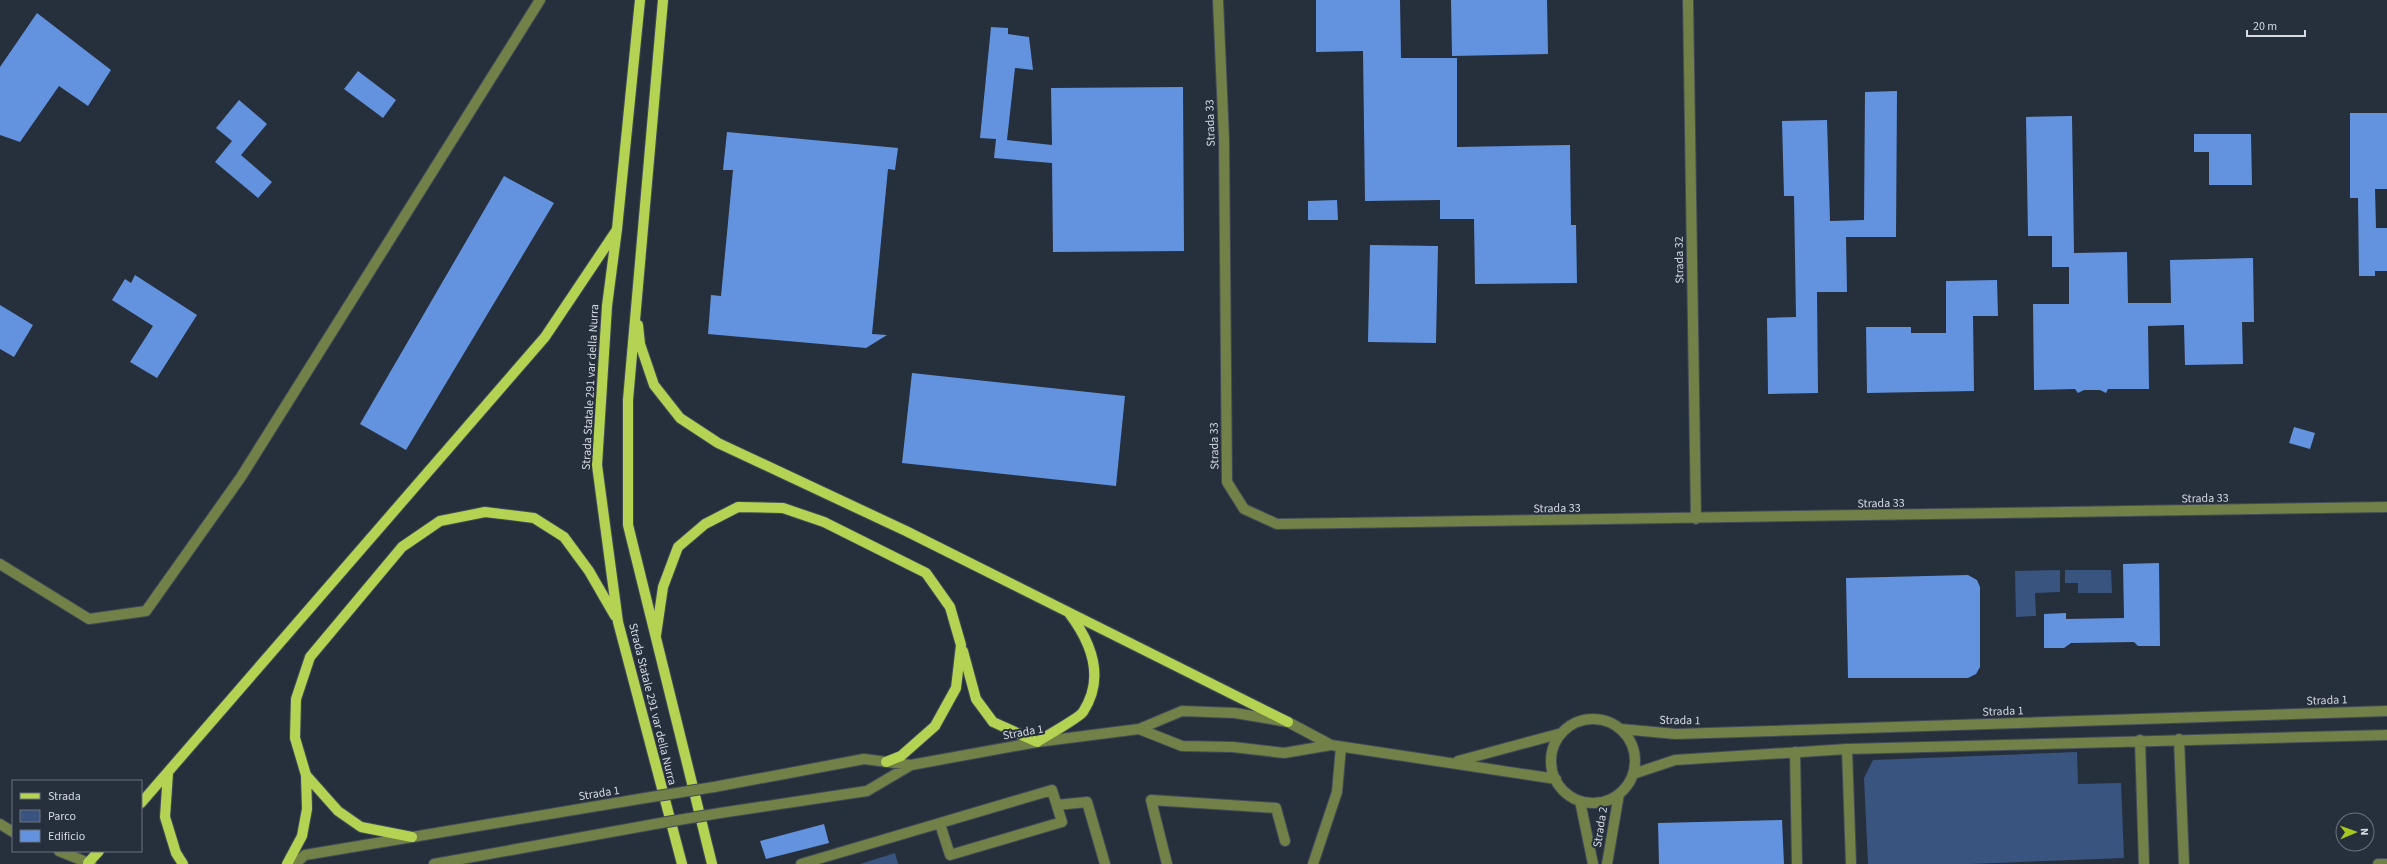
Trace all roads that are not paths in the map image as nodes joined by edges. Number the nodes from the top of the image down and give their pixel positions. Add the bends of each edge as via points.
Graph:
1 (540, 0) edge
2 (640, 0) edge
3 (663, 0) edge
4 (1218, 0) edge
5 (1688, 0) edge
6 (617, 229) junction
7 (635, 306) junction
8 (2387, 508) edge
9 (1696, 520) junction
10 (0, 564) edge
11 (1067, 610) junction
12 (618, 622) junction
13 (655, 640) junction
14 (961, 645) junction
15 (2387, 711) edge
16 (1288, 722) junction
17 (1621, 729) junction
18 (1139, 730) junction
19 (1562, 733) junction
20 (2387, 735) edge
21 (2179, 739) junction
22 (2140, 740) junction
23 (1037, 742) junction
24 (1336, 746) junction
25 (1847, 749) junction
26 (1795, 752) junction
27 (886, 762) junction
28 (1454, 762) junction
29 (911, 765) junction
30 (168, 773) junction
31 (1633, 774) junction
32 (306, 775) junction
33 (1556, 779) junction
34 (1619, 794) junction
35 (1580, 801) junction
36 (142, 802) edge
37 (1057, 804) junction
38 (0, 824) edge
39 (940, 824) junction
40 (12, 831) edge
41 (412, 837) junction
42 (1285, 841) dead end
43 (61, 852) edge
44 (98, 852) edge
45 (89, 864) edge
46 (183, 864) edge
47 (287, 864) edge
48 (295, 864) edge
49 (434, 864) edge
50 (682, 864) edge
51 (712, 864) edge
52 (801, 864) edge
53 (1105, 864) edge
54 (1167, 864) edge
55 (1313, 864) edge
56 (1593, 864) edge
57 (1608, 864) edge
58 (1797, 864) edge
59 (1851, 864) edge
60 (2144, 864) edge
61 (2184, 864) edge
62 (2378, 864) edge
63 (2387, 864) edge

1 - 10 street via 241,477 146,612 89,619
2 - 6 main road, Strada Statale 291 var della Nurra
3 - 7 main road, Strada Statale 291 var della Nurra
4 - 9 street, Strada 33 via 1224,139 1227,482 1244,509 1277,524
5 - 9 street, Strada 32
6 - 12 main road, Strada Statale 291 var della Nurra via 607,306 597,465
6 - 30 main road via 545,337
7 - 11 main road via 640,344 654,385 680,418 718,443
7 - 13 main road, Strada Statale 291 var della Nurra via 628,400 628,525
8 - 9 street, Strada 33
11 - 16 main road
11 - 23 main road via 1084,632 1094,658 1093,687 1083,713
12 - 32 main road via 589,571 564,537 534,518 485,512 440,522 402,547 310,657 296,699 295,738
12 - 50 main road, Strada Statale 291 var della Nurra
13 - 14 main road via 663,587 678,547 705,524 738,507 783,508 824,522 926,573 950,607
13 - 51 main road, Strada Statale 291 var della Nurra
14 - 23 main road via 976,699 993,722
14 - 27 main road via 956,688 936,726 902,756
15 - 17 street, Strada 1 via 1676,734
16 - 18 street, Strada 1 via 1235,713 1182,711
16 - 24 street, Strada 1
17 - 19 street via 1607,721 1591,719 1575,723
17 - 31 street via 1634,750
18 - 23 street, Strada 1
18 - 24 street, Strada 1 via 1182,746 1233,747 1284,753
19 - 28 street, Strada 1
19 - 33 street via 1556,741 1551,760
20 - 21 street
21 - 22 street
21 - 61 street
22 - 25 street
22 - 60 street
23 - 29 street, Strada 1
24 - 28 street, Strada 1
24 - 55 street via 1337,792
25 - 26 street
25 - 59 street
26 - 31 street via 1676,760
26 - 58 street
27 - 29 street, Strada 1
27 - 41 street, Strada 1, bridge via 864,759 714,787
28 - 33 street, Strada 1
29 - 49 street, Strada 1, bridge via 867,791 720,813
30 - 36 main road
30 - 46 main road via 165,817 176,853
31 - 34 street
32 - 41 main road via 338,811 361,827
32 - 47 main road via 307,809 302,836
33 - 35 street via 1566,792
34 - 35 street via 1600,802
34 - 57 street, Strada 2
35 - 56 street, Strada 2
37 - 39 street via 1052,790
37 - 39 street via 1062,822 950,855
37 - 53 street via 1087,802
38 - 40 street
39 - 52 street
41 - 48 street, Strada 1 via 305,855
42 - 54 street via 1276,808 1151,800
43 - 45 street
44 - 45 main road
62 - 63 street

